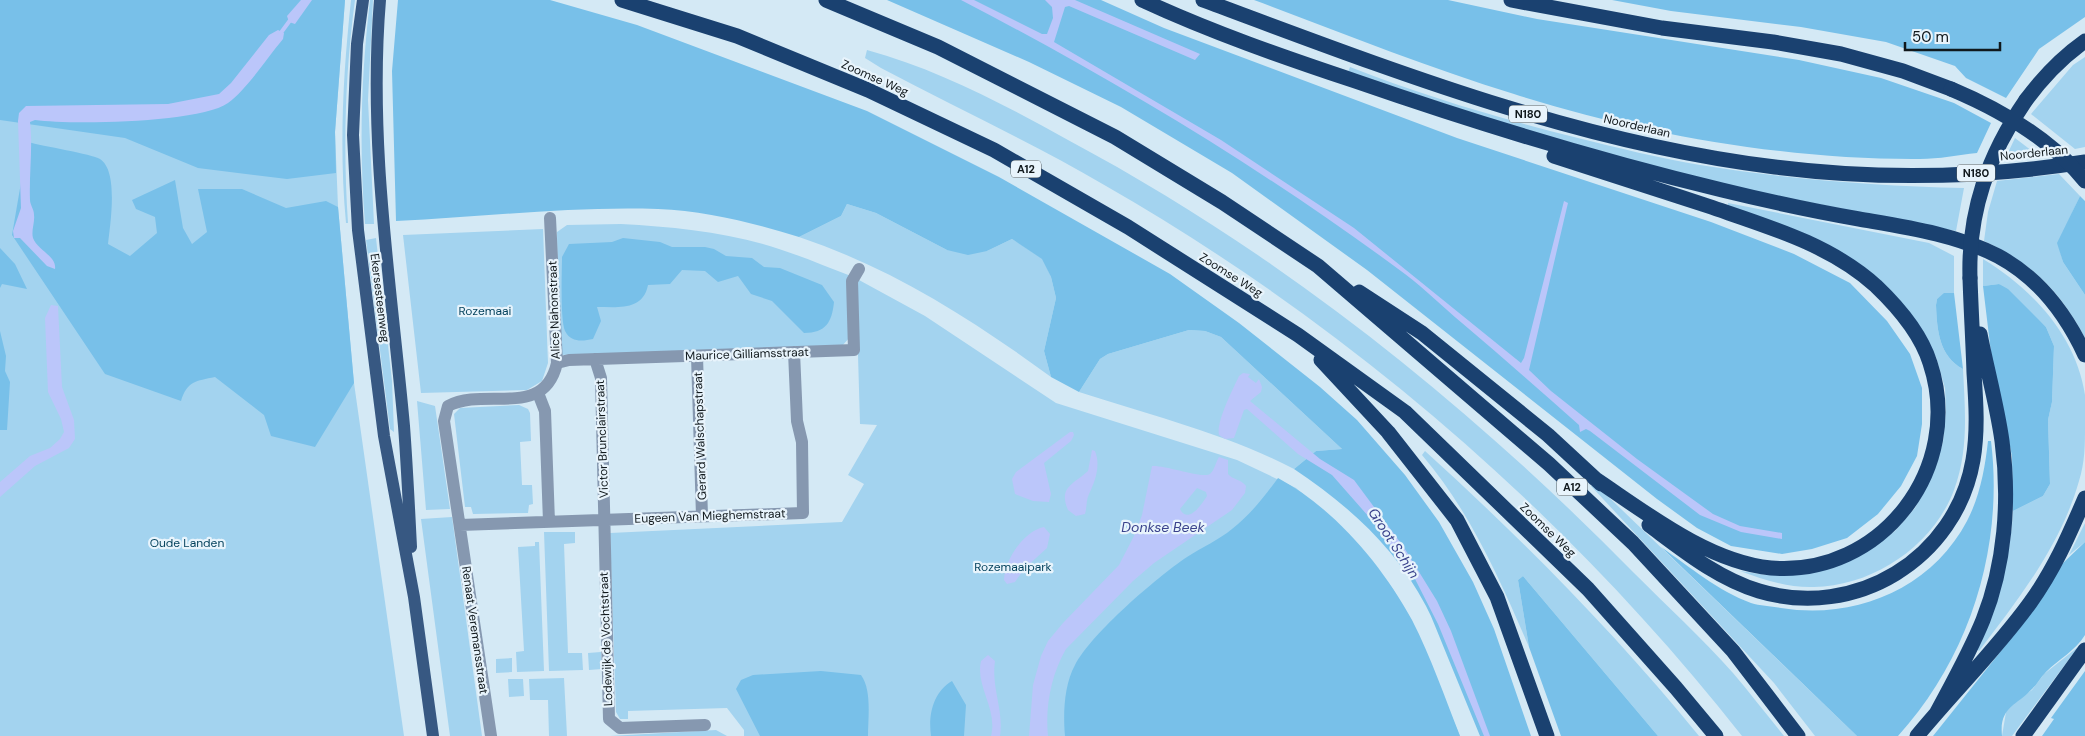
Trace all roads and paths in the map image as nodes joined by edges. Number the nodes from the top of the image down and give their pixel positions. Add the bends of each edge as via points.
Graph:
1 (363, 0) edge
2 (380, 0) edge
3 (622, 0) edge
4 (826, 0) edge
5 (1142, 0) edge
6 (1203, 0) edge
7 (1511, 0) edge
8 (2085, 41) edge
9 (1484, 126) junction
10 (2085, 162) edge
11 (2085, 181) edge
12 (550, 218) dead end
13 (1318, 266) junction
14 (859, 269) dead end
15 (1970, 278) junction
16 (1298, 335) junction
17 (794, 352) junction
18 (2085, 355) edge
19 (697, 356) junction
20 (595, 359) junction
21 (557, 363) junction
22 (538, 393) junction
23 (1594, 478) junction
24 (2085, 498) edge
25 (702, 516) junction
26 (605, 520) junction
27 (549, 522) junction
28 (460, 525) junction
29 (414, 597) junction
30 (2085, 650) edge
31 (1937, 712) junction
32 (705, 725) dead end
33 (433, 736) edge
34 (491, 736) edge
35 (1547, 736) edge
36 (1716, 736) edge
37 (1798, 736) edge
38 (1917, 736) edge
39 (2023, 736) edge

1 - 29 main road, Ekersesteenweg via 357,44 353,135 358,230 384,436
2 - 29 main road, Ekersesteenweg via 376,44 379,184 404,427
3 - 16 highway, Zoomse Weg / A12 via 737,36 868,90 994,150 1128,227
4 - 13 highway, A12 via 938,46 1116,137
5 - 9 highway via 1291,59
6 - 10 highway, Noorderlaan / N180 via 1501,106 1605,135 1687,153 1775,167 1866,175 1974,173
7 - 11 highway, bridge via 1653,26 1774,42 1903,70 1984,102 2024,126
8 - 15 highway, bridge via 2044,76 1998,145 1981,187 1972,230
9 - 18 highway via 1746,196 1928,232 1975,246 2010,263 2040,287 2068,320
9 - 23 highway via 1532,149 1761,224 1828,254 1862,275 1896,308 1918,336 1930,363 1937,398 1937,435 1918,490 1900,515 1879,534 1832,560 1790,568 1771,568 1735,560 1662,523
12 - 21 street, Alice Nahonstraat
13 - 23 highway via 1422,332 1548,435
13 - 37 highway, A12 via 1549,464 1633,543 1733,650
14 - 17 street, Maurice Gilliamsstraat via 852,281 854,350
15 - 23 highway via 1976,429 1969,479 1955,513 1938,538 1920,557 1887,580 1850,594 1817,599 1791,597 1743,585 1696,560 1641,519
15 - 31 highway via 2002,441 2006,506 1998,564 1984,618
16 - 35 highway via 1388,432 1457,520 1496,597
16 - 36 highway, Zoomse Weg / A12 via 1405,412 1588,589
17 - 19 street, Maurice Gilliamsstraat
17 - 25 street, Eugeen Van Mieghemstraat via 797,421 802,442 803,513
19 - 20 street, Maurice Gilliamsstraat
19 - 25 street, Gerard Walschapstraat
20 - 21 street, Maurice Gilliamsstraat
20 - 26 street, Victor Brunclairstraat via 600,378
21 - 22 street, Alice Nahonstraat via 554,378
22 - 27 street via 545,411
22 - 28 street via 524,398 464,400 448,406 444,421
24 - 31 highway via 2062,552 2031,602
25 - 26 street, Eugeen Van Mieghemstraat
26 - 27 street, Eugeen Van Mieghemstraat
26 - 32 street, Lodewijk de Vochtstraat via 609,719 620,728
27 - 28 street, Eugeen Van Mieghemstraat
28 - 34 street, Renaat Veremansstraat
29 - 33 main road, Ekersesteenweg
30 - 39 highway
31 - 38 highway

